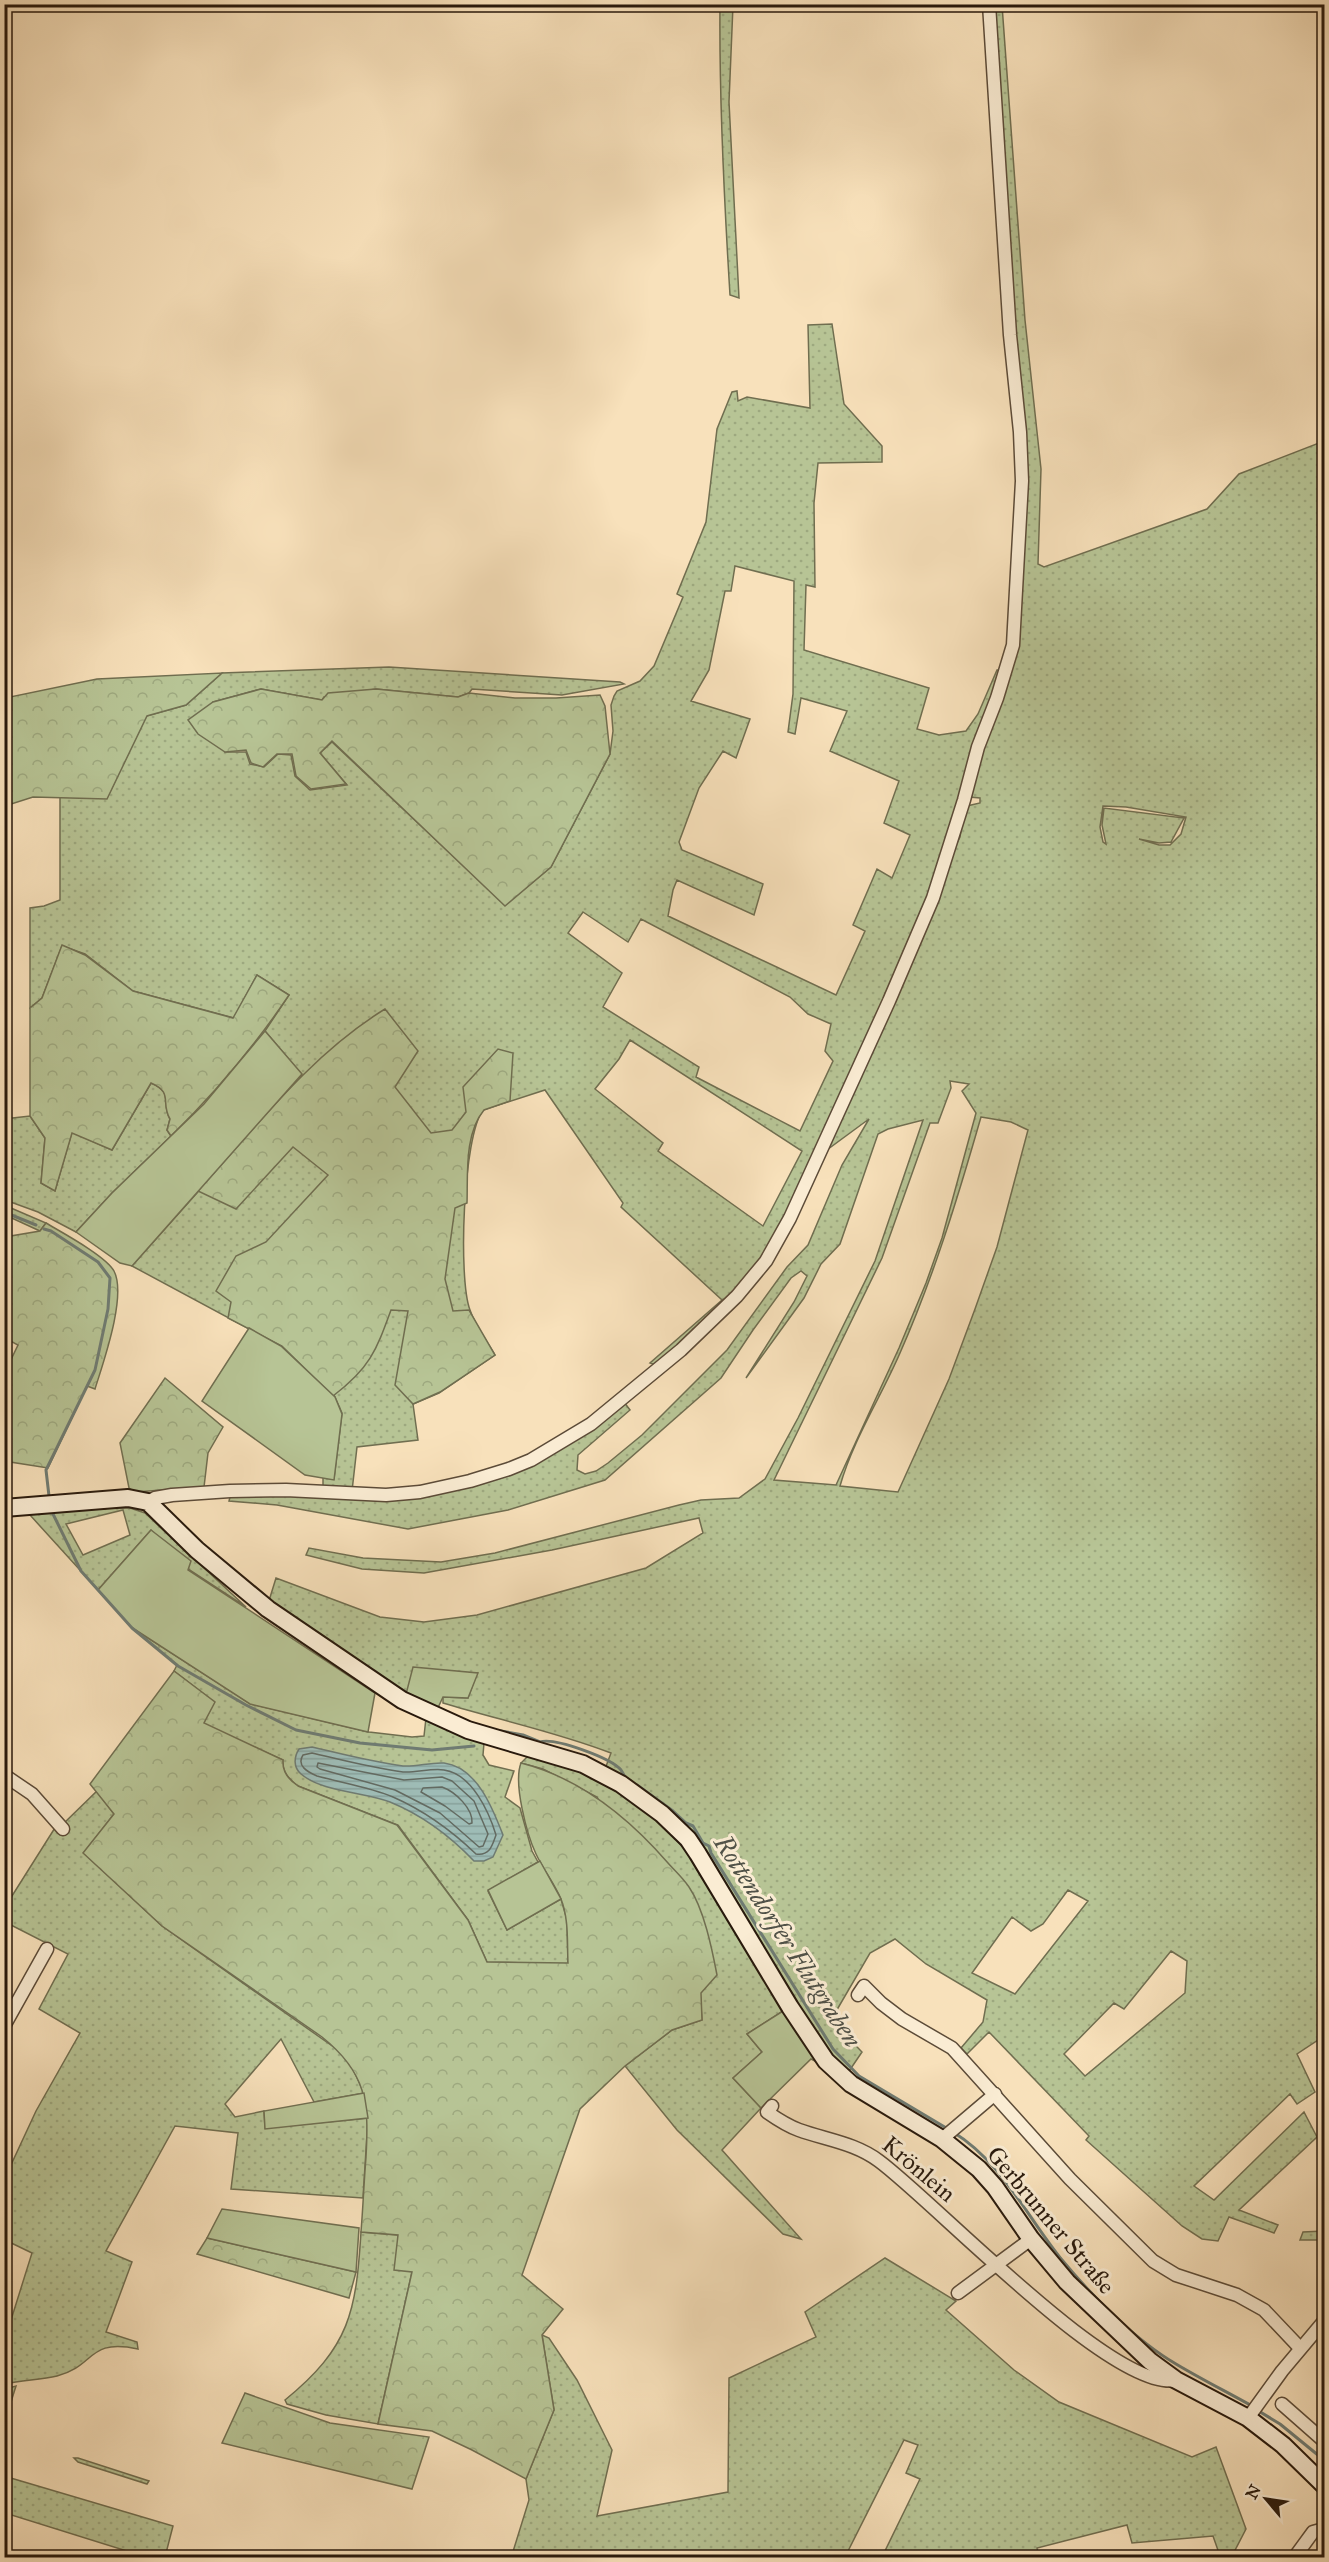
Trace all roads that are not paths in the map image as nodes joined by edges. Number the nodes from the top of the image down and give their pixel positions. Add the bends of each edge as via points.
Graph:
1 (989, 4) edge
2 (139, 1500) junction
3 (4, 1508) edge
4 (4, 1774) edge
5 (63, 1829) dead end
6 (47, 1949) dead end
7 (865, 1986) dead end
8 (4, 2026) edge
9 (995, 2094) junction
10 (767, 2112) dead end
11 (942, 2139) junction
12 (1031, 2239) junction
13 (998, 2265) junction
14 (958, 2294) dead end
15 (1324, 2321) edge
16 (1300, 2348) junction
17 (1176, 2380) junction
18 (1282, 2404) dead end
19 (1252, 2412) junction
20 (1324, 2441) edge
21 (1324, 2483) edge
22 (1324, 2529) edge
23 (1294, 2558) edge

1 - 2 street via 1022,481 1013,645 922,924 790,1218 766,1261 737,1296 681,1350 591,1424 555,1448 509,1469 420,1492 386,1496 286,1490
2 - 3 street
2 - 11 street, Gerbrunner Straße via 268,1609 402,1700 468,1730 583,1764 621,1784 662,1814 698,1854 826,2061 851,2084
4 - 5 street via 32,1794
6 - 8 street
7 - 9 street via 902,2019 952,2048
9 - 11 street
9 - 16 street via 1070,2179 1154,2261 1176,2275 1237,2295 1264,2310
10 - 13 street, Krönlein via 798,2130 866,2151
11 - 12 street, Gerbrunner Straße via 979,2169
12 - 13 street
12 - 17 street, Gerbrunner Straße via 1122,2337
13 - 14 street
13 - 17 street, Krönlein via 1046,2309 1111,2358 1140,2374 1165,2382
15 - 16 street
16 - 19 street
17 - 19 street, Gerbrunner Straße
18 - 20 street
19 - 21 street, Gerbrunner Straße
22 - 23 street via 1314,2532

